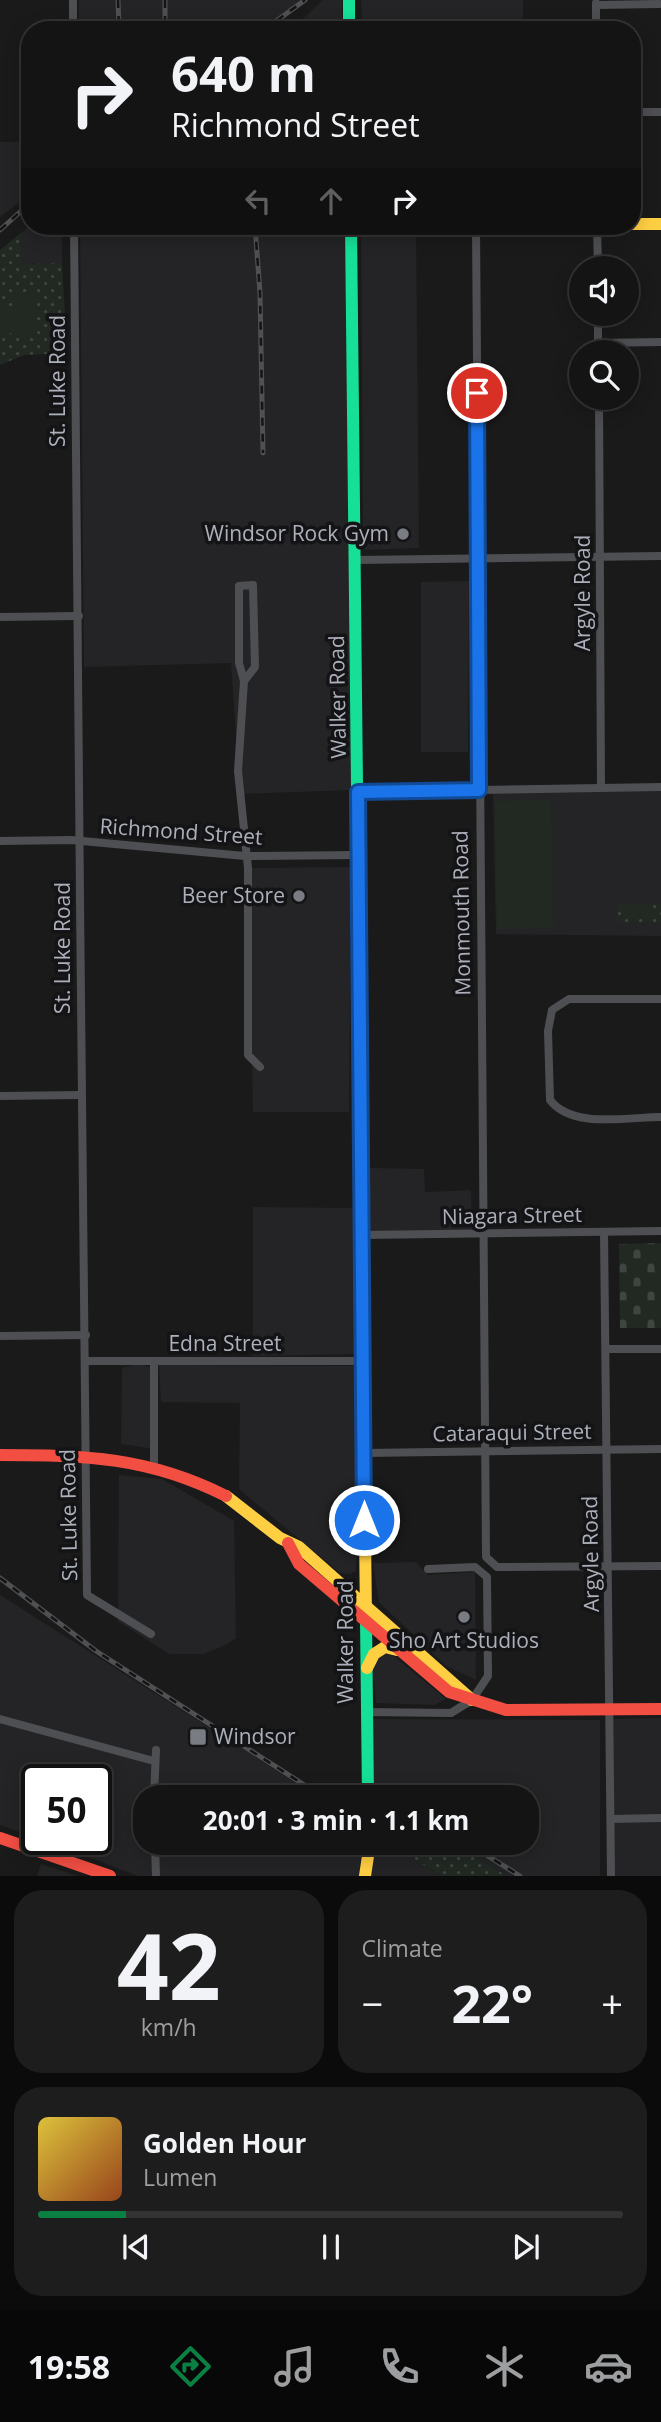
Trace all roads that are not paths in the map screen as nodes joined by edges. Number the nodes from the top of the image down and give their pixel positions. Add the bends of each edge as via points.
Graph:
1 (73, 0) edge
2 (349, 0) edge
3 (596, 3) edge
4 (660, 4) edge
5 (73, 21) edge
6 (349, 21) edge
7 (596, 21) edge
8 (641, 112) edge
9 (661, 112) edge
10 (641, 224) edge
11 (661, 224) edge
12 (74, 235) edge
13 (351, 235) edge
14 (476, 235) edge
15 (597, 235) edge
16 (598, 256) edge
17 (661, 342) edge
18 (639, 344) edge
19 (598, 410) edge
20 (661, 556) edge
21 (600, 558) junction
22 (478, 559) junction
23 (355, 560) junction
24 (79, 616) junction
25 (0, 617) edge
26 (244, 681) junction
27 (661, 786) edge
28 (601, 788) junction
29 (479, 790) junction
30 (358, 792) junction
31 (0, 841) edge
32 (80, 843) junction
33 (359, 855) junction
34 (245, 856) junction
35 (661, 999) edge
36 (260, 1067) dead end
37 (80, 1095) junction
38 (0, 1096) edge
39 (661, 1117) edge
40 (661, 1231) edge
41 (604, 1232) junction
42 (483, 1234) junction
43 (363, 1235) junction
44 (86, 1335) junction
45 (0, 1336) edge
46 (606, 1349) junction
47 (661, 1349) edge
48 (87, 1361) junction
49 (154, 1361) junction
50 (364, 1361) junction
51 (661, 1449) edge
52 (607, 1450) junction
53 (485, 1451) junction
54 (364, 1453) junction
55 (0, 1455) edge
56 (86, 1455) junction
57 (154, 1464) junction
58 (288, 1543) junction
59 (364, 1563) junction
60 (608, 1566) junction
61 (661, 1566) edge
62 (428, 1569) dead end
63 (331, 1574) junction
64 (365, 1604) junction
65 (365, 1622) junction
66 (151, 1634) dead end
67 (398, 1651) junction
68 (366, 1671) junction
69 (472, 1700) junction
70 (661, 1709) edge
71 (610, 1710) junction
72 (366, 1712) junction
73 (0, 1719) edge
74 (156, 1750) dead end
75 (154, 1760) junction
76 (154, 1785) edge
77 (368, 1785) edge
78 (661, 1818) edge
79 (611, 1819) junction
80 (0, 1838) edge
81 (155, 1855) edge
82 (368, 1855) edge
83 (110, 1876) edge
84 (156, 1876) edge
85 (365, 1876) edge
86 (611, 1876) edge

1 - 5 street
2 - 6 main road
3 - 4 street
3 - 7 street
8 - 9 street
10 - 11 main road
12 - 24 street, St. Luke Road
13 - 23 main road, Walker Road
14 - 22 street, Monmouth Road
15 - 16 street
17 - 18 street
19 - 21 street, Argyle Road
20 - 21 street
21 - 22 street
21 - 28 street, Argyle Road
22 - 23 street
22 - 29 street, Monmouth Road
23 - 30 main road, Walker Road
24 - 25 street
24 - 32 street, St. Luke Road
26 - 26 street via 239,663 239,586 254,585 255,667
26 - 34 street via 238,771
27 - 28 street
28 - 29 street
29 - 30 street
29 - 42 street, Monmouth Road
30 - 33 main road, Walker Road
31 - 32 street, Richmond Street
32 - 34 street, Richmond Street
32 - 37 street, St. Luke Road
33 - 34 street, Richmond Street
33 - 43 main road, Walker Road
34 - 36 street via 248,1055
35 - 39 street via 569,999 552,1010 548,1031 551,1100 563,1113
37 - 38 street
37 - 44 street, St. Luke Road
40 - 41 street, Niagara Street
41 - 42 street, Niagara Street
41 - 46 street, Argyle Road
42 - 43 street, Niagara Street
42 - 53 street, Monmouth Road
43 - 50 main road, Walker Road
44 - 45 street
44 - 48 street, St. Luke Road
46 - 47 street
46 - 52 street, Argyle Road
48 - 49 street, Edna Street
48 - 56 street, St. Luke Road
49 - 50 street, Edna Street
49 - 57 street
50 - 54 main road, Walker Road
51 - 52 street, Cataraqui Street
52 - 53 street, Cataraqui Street
52 - 60 street, Argyle Road
53 - 54 street, Cataraqui Street
53 - 60 street, Monmouth Road via 486,1557 497,1567
54 - 59 main road, Walker Road
55 - 56 main road
56 - 57 main road
56 - 66 street, St. Luke Road via 87,1595
57 - 58 main road via 236,1501
58 - 63 main road
58 - 65 main road via 299,1564
59 - 63 main road via 357,1575 346,1581
59 - 64 main road, Walker Road
60 - 61 street
60 - 71 street, Argyle Road
62 - 69 street via 475,1567 487,1577 488,1676
63 - 64 main road
64 - 65 main road, Walker Road
64 - 69 main road
65 - 67 main road
65 - 68 main road, Walker Road
67 - 68 main road via 385,1647 374,1654
67 - 69 main road via 449,1692
68 - 72 main road, Walker Road
69 - 71 main road via 506,1710
69 - 72 street via 451,1713
70 - 71 main road
71 - 79 street, Argyle Road
72 - 77 main road, Walker Road
73 - 75 street
74 - 75 street
75 - 76 street
78 - 79 street
79 - 86 street, Argyle Road
80 - 83 main road
81 - 84 street
82 - 85 main road

